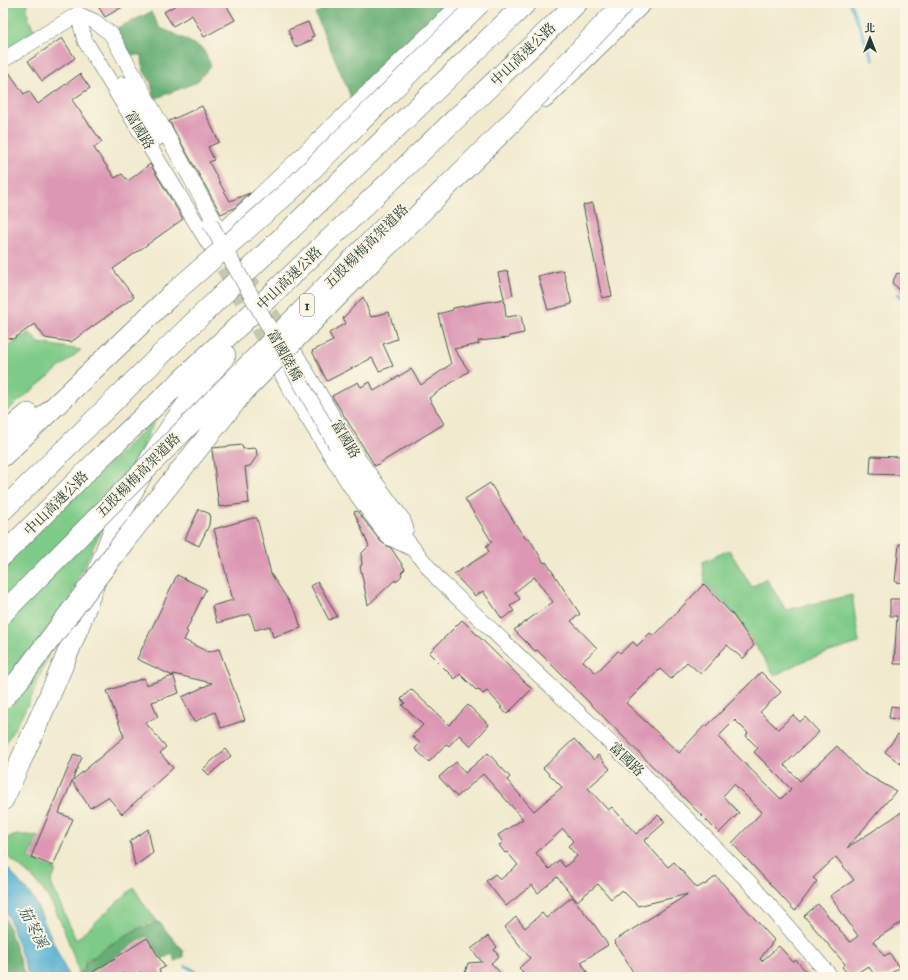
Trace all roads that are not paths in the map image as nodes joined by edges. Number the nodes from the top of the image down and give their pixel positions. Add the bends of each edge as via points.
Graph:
1 (461, 3) edge
2 (480, 3) edge
3 (526, 3) edge
4 (577, 3) edge
5 (616, 3) edge
6 (624, 3) edge
7 (645, 3) edge
8 (78, 6) edge
9 (94, 21) junction
10 (3, 60) edge
11 (184, 179) junction
12 (210, 223) joint
13 (221, 233) junction
14 (276, 290) junction
15 (170, 296) junction
16 (191, 325) junction
17 (279, 326) tunnel mouth
18 (264, 340) tunnel mouth
19 (294, 352) junction
20 (277, 365) junction
21 (3, 435) edge
22 (336, 445) joint
23 (3, 456) edge
24 (3, 498) edge
25 (3, 510) edge
26 (414, 550) junction
27 (3, 555) edge
28 (3, 613) edge
29 (3, 698) edge
30 (49, 698) junction
31 (3, 766) edge
32 (3, 800) edge
33 (831, 977) edge

1 - 13 street
2 - 15 highway, bridge via 292,190
3 - 16 highway
4 - 14 highway, 中山高速公路 / 1
5 - 28 highway, 五股楊梅高架道路 / 1, bridge via 359,253
6 - 29 highway, bridge via 520,114 243,392
7 - 19 street via 465,179
8 - 9 street, 富國路
8 - 10 street
8 - 11 street, 富國路
8 - 13 street, 富國路 via 85,40 209,244
9 - 11 street, 富國路
9 - 13 street, 富國路 via 111,34
11 - 12 street, 富國路
12 - 22 street, 富國陸橋, bridge
14 - 27 highway, 中山高速公路 / 1
14 - 30 highway via 185,404 162,437 110,538
15 - 21 highway
15 - 23 highway
16 - 24 highway
16 - 25 highway
17 - 19 street, 富國路
18 - 20 street, 富國路
19 - 20 street
19 - 26 street, 富國路 via 358,460 403,520
20 - 26 street, 富國路 via 294,397 351,487 388,537
22 - 26 street, 富國路 via 358,478
26 - 33 street, 富國路 via 438,579 641,772 725,858 789,926
30 - 31 highway
30 - 32 highway

